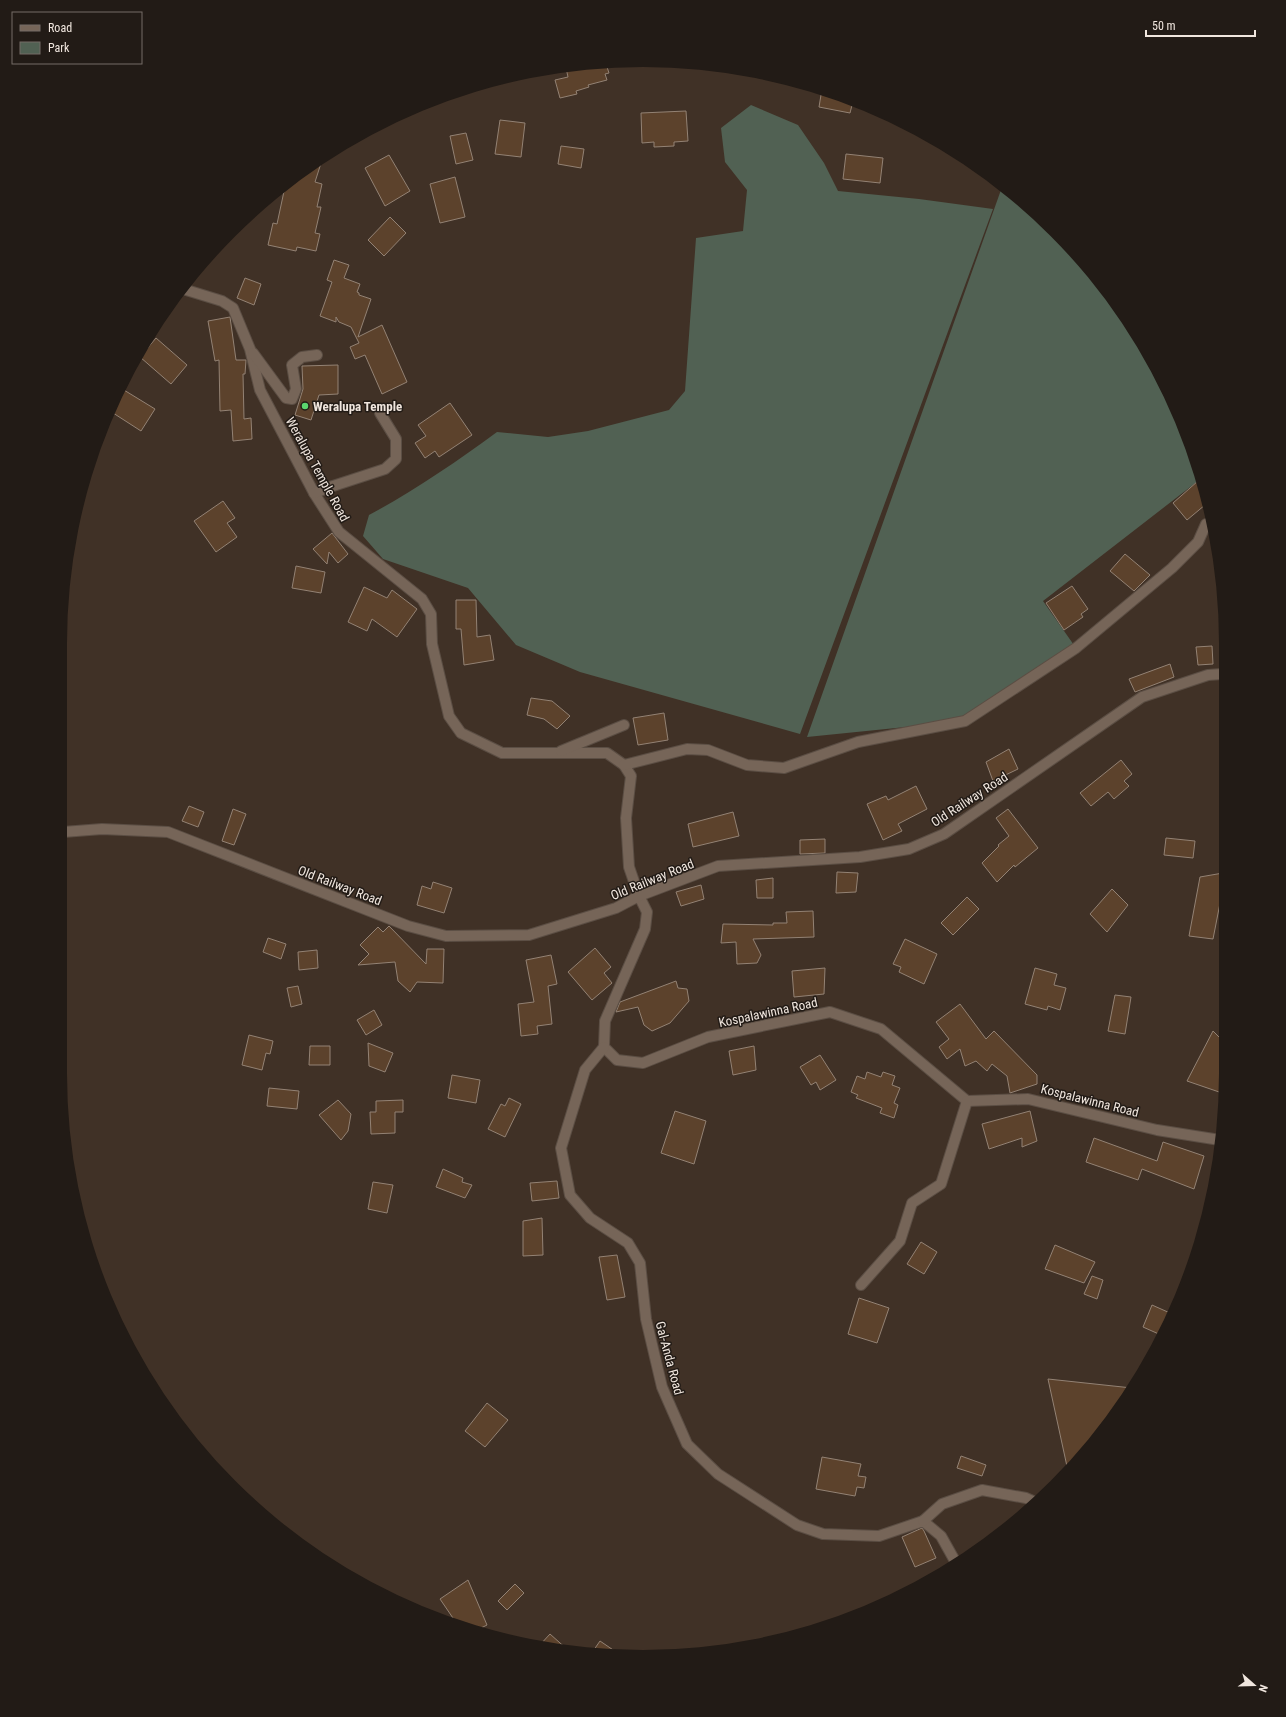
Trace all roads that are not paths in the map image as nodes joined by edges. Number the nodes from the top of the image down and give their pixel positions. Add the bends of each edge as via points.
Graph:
1 (187, 290) edge
2 (250, 349) junction
3 (317, 355) dead end
4 (380, 413) dead end
5 (314, 493) junction
6 (1206, 524) dead end
7 (1219, 674) edge
8 (624, 725) dead end
9 (555, 754) junction
10 (624, 764) junction
11 (67, 832) edge
12 (639, 896) junction
13 (604, 1047) junction
14 (967, 1101) junction
15 (1215, 1139) edge
16 (861, 1285) dead end
17 (1030, 1500) edge
18 (923, 1521) junction
19 (954, 1559) edge

1 - 2 street, Weralupa Temple Road via 222,301 234,308
2 - 3 street via 286,398 292,399 296,389 292,365 302,357
2 - 5 street, Weralupa Temple Road via 260,390
4 - 5 street via 396,439 396,459 385,469
5 - 9 street, Weralupa Temple Road via 339,532 422,599 431,614 432,644 448,716 461,733 502,753
6 - 10 street via 1198,542 1172,568 1076,648 965,721 858,742 784,768 747,765 708,750 687,749
7 - 12 street, Old Railway Road via 1142,697 944,834 909,849 860,857 718,866
8 - 9 street
9 - 10 street, Weralupa Temple Road via 607,752
10 - 12 street via 631,776 626,818 629,867
11 - 12 street, Old Railway Road via 102,829 168,832 408,926 446,936 529,935 616,908
12 - 13 street via 647,912 644,930 605,1021
13 - 14 street, Kospalawinna Road via 616,1060 644,1063 708,1037 830,1012 881,1029
13 - 18 street, Gal-Anda Road via 585,1070 561,1148 570,1194 590,1218 628,1243 640,1263 646,1319 662,1387 687,1444 718,1474 797,1525 810,1530 823,1534 879,1536
14 - 15 street, Kospalawinna Road via 1028,1099 1157,1130
14 - 16 street via 941,1184 912,1203 900,1241
17 - 18 street via 982,1490 942,1504
18 - 19 street via 941,1536

